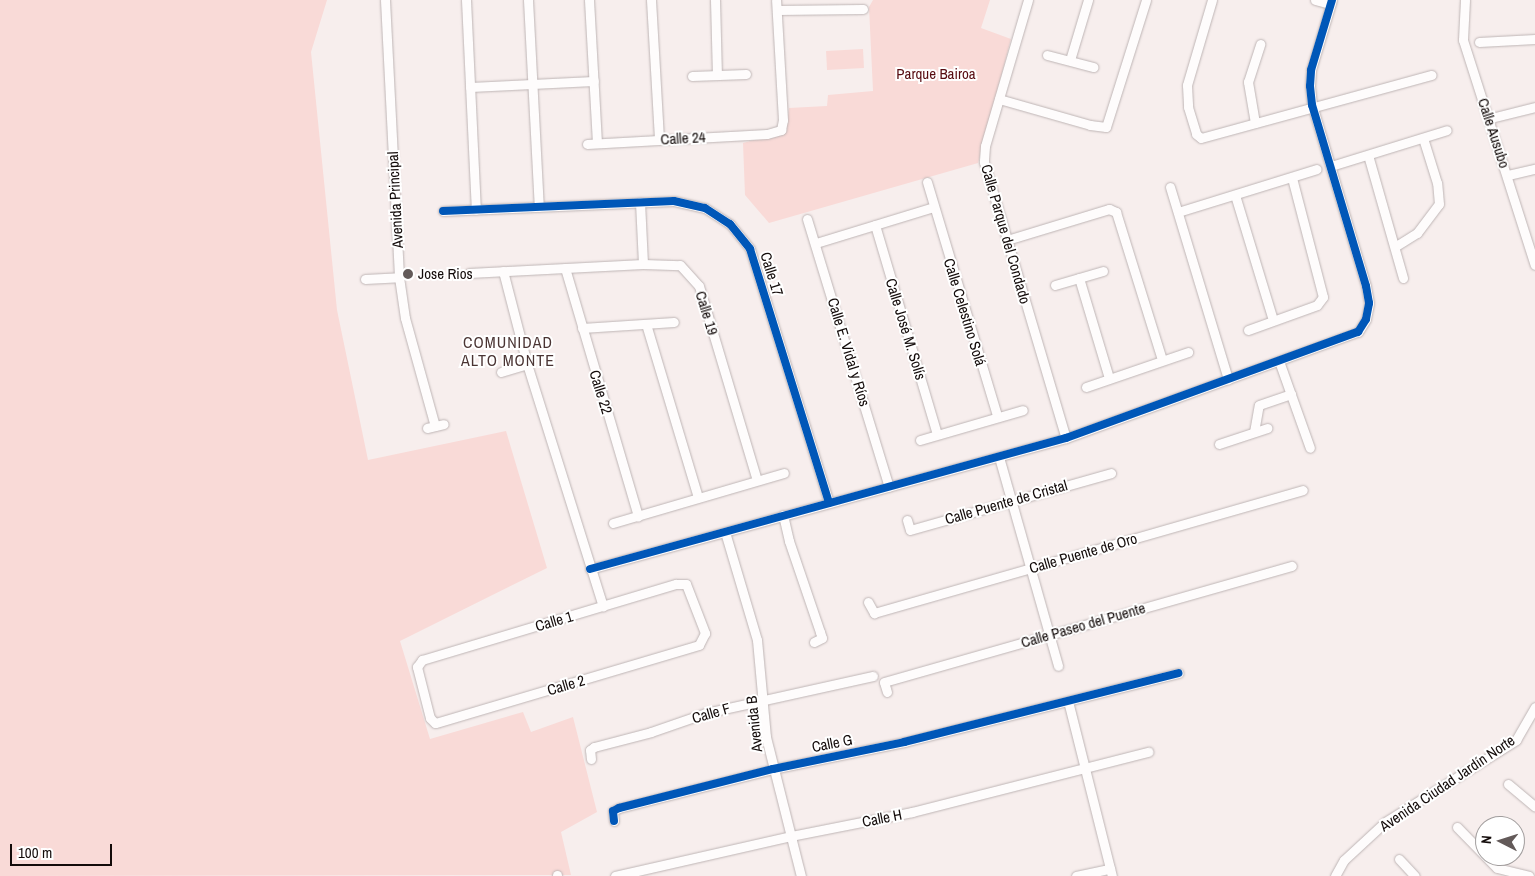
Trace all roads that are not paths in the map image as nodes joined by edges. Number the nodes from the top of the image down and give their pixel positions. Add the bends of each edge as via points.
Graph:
1 (385, 0) edge
2 (466, 0) edge
3 (528, 0) edge
4 (589, 0) edge
5 (651, 0) edge
6 (715, 0) edge
7 (776, 0) edge
8 (1028, 0) edge
9 (1088, 0) edge
10 (1146, 0) edge
11 (1212, 0) edge
12 (1314, 0) edge
13 (1465, 0) edge
14 (1331, 2) edge
15 (777, 10) junction
16 (863, 10) dead end
17 (1535, 39) edge
18 (1479, 42) dead end
19 (1260, 44) dead end
20 (1047, 55) dead end
21 (1070, 60) junction
22 (1094, 67) dead end
23 (746, 74) dead end
24 (1432, 75) dead end
25 (692, 76) dead end
26 (718, 76) junction
27 (594, 81) junction
28 (533, 83) junction
29 (470, 87) junction
30 (999, 99) junction
31 (1312, 105) junction
32 (1535, 107) edge
33 (1491, 118) junction
34 (1254, 123) junction
35 (1447, 130) dead end
36 (1423, 138) junction
37 (659, 139) junction
38 (597, 142) junction
39 (587, 144) dead end
40 (1368, 155) junction
41 (1331, 166) junction
42 (1317, 169) dead end
43 (1535, 169) edge
44 (1508, 176) junction
45 (1292, 178) junction
46 (927, 182) dead end
47 (1170, 187) dead end
48 (1235, 195) junction
49 (640, 202) junction
50 (539, 207) junction
51 (934, 208) junction
52 (476, 210) junction
53 (444, 211) dead end
54 (1178, 212) junction
55 (807, 219) dead end
56 (875, 225) junction
57 (1535, 231) edge
58 (1525, 233) junction
59 (1007, 240) junction
60 (816, 243) junction
61 (1396, 246) junction
62 (643, 264) junction
63 (1535, 265) edge
64 (565, 268) junction
65 (503, 271) junction
66 (1103, 271) dead end
67 (469, 273) dead end
68 (399, 277) junction
69 (1079, 278) junction
70 (1403, 278) dead end
71 (365, 279) dead end
72 (1055, 285) dead end
73 (1273, 320) junction
74 (674, 322) dead end
75 (646, 324) junction
76 (582, 328) junction
77 (1248, 330) dead end
78 (1188, 352) dead end
79 (1162, 360) junction
80 (1279, 361) junction
81 (527, 364) junction
82 (501, 372) dead end
83 (1109, 378) junction
84 (1228, 379) junction
85 (1086, 387) dead end
86 (1291, 394) junction
87 (1022, 410) dead end
88 (997, 416) junction
89 (435, 426) dead end
90 (1267, 428) dead end
91 (1254, 432) junction
92 (937, 434) junction
93 (1066, 438) junction
94 (920, 440) dead end
95 (1218, 444) dead end
96 (1310, 448) dead end
97 (999, 456) junction
98 (784, 473) dead end
99 (1111, 473) dead end
100 (757, 480) junction
101 (889, 487) junction
102 (1303, 490) dead end
103 (698, 497) junction
104 (1012, 501) junction
105 (829, 503) junction
106 (638, 516) junction
107 (783, 516) junction
108 (907, 520) dead end
109 (613, 523) dead end
110 (726, 532) junction
111 (1292, 566) dead end
112 (1032, 568) junction
113 (590, 569) junction
114 (686, 584) joint
115 (868, 602) dead end
116 (603, 606) junction
117 (1050, 635) junction
118 (814, 642) dead end
119 (422, 660) joint
120 (1058, 666) dead end
121 (1178, 673) dead end
122 (873, 676) dead end
123 (887, 692) dead end
124 (765, 699) junction
125 (1068, 701) junction
126 (1535, 707) edge
127 (1148, 752) dead end
128 (591, 760) dead end
129 (1085, 768) junction
130 (774, 769) junction
131 (1508, 784) dead end
132 (1535, 807) edge
133 (614, 821) dead end
134 (1457, 827) dead end
135 (791, 836) junction
136 (1399, 859) dead end
137 (1111, 872) edge
138 (615, 876) edge
139 (801, 876) edge
140 (1076, 876) edge
141 (1335, 876) edge
142 (1415, 876) edge
143 (1529, 876) edge

1 - 68 street, Avenida Principal
2 - 29 street
3 - 28 street
4 - 27 street
5 - 37 street
6 - 26 street
7 - 15 street, Calle 24
8 - 30 street, Calle Parque del Condado
9 - 21 street
10 - 30 street via 1106,127
11 - 34 street via 1187,85 1188,107 1196,134 1200,138
12 - 14 street
13 - 33 street, Calle Ausubo via 1463,40
14 - 31 street via 1311,70
15 - 16 street
15 - 37 street, Calle 24 via 783,120 780,130 768,134
17 - 18 street
19 - 34 street via 1248,82
20 - 21 street
21 - 22 street
23 - 26 street
24 - 31 street
25 - 26 street
27 - 28 street
27 - 38 street
28 - 29 street
28 - 50 street
29 - 52 street
30 - 59 street, Calle Parque del Condado via 985,146 984,162
31 - 34 street
31 - 41 street
32 - 33 street
33 - 44 street, Calle Ausubo
35 - 36 street
36 - 40 street
36 - 61 street via 1437,183 1439,204 1417,233
37 - 38 street, Calle 24
38 - 39 street, Calle 24
40 - 41 street
40 - 61 street
41 - 80 street via 1366,286 1369,303 1366,319 1358,332
42 - 45 street
43 - 44 street
44 - 58 street, Calle Ausubo
45 - 48 street
45 - 73 street via 1324,291 1321,303
46 - 51 street, Calle Celestino Solá
47 - 54 street
48 - 54 street
48 - 73 street
49 - 50 street, Calle 17
49 - 62 street
49 - 105 street, Calle 17 via 674,201 705,208 730,224 750,249
50 - 52 street, Calle 17
51 - 56 street
51 - 88 street, Calle Celestino Solá
52 - 53 street, Calle 17
54 - 84 street
55 - 60 street, Calle E. Vidal y Ríos
56 - 60 street
56 - 92 street, Calle José M. Solís
57 - 58 street
58 - 63 street, Calle Ausubo
59 - 79 street via 1109,209 1116,212
59 - 93 street, Calle Parque del Condado
60 - 101 street, Calle E. Vidal y Ríos
61 - 70 street
62 - 64 street, Calle 19
62 - 100 street, Calle 19 via 680,265 699,286
64 - 65 street, Calle 19
64 - 76 street, Calle 22
65 - 67 street, Calle 19
65 - 81 street
66 - 69 street
68 - 71 street
68 - 89 street, Avenida Principal via 405,318
69 - 72 street
69 - 83 street
73 - 77 street
74 - 75 street
75 - 76 street
75 - 103 street
76 - 106 street, Calle 22
78 - 79 street
79 - 83 street
80 - 84 street
80 - 86 street
81 - 82 street
81 - 113 street
83 - 85 street
84 - 93 street
86 - 91 street via 1259,405
86 - 96 street
87 - 88 street
88 - 92 street
90 - 91 street
91 - 95 street
92 - 94 street
93 - 97 street
97 - 101 street
97 - 104 street
98 - 100 street
99 - 104 street, Calle Puente de Cristal
100 - 103 street
101 - 105 street
102 - 112 street, Calle Puente de Oro
103 - 106 street
104 - 108 street, Calle Puente de Cristal via 910,530
104 - 112 street
105 - 107 street
106 - 109 street
107 - 110 street
107 - 118 street via 788,541 822,638
110 - 113 street
110 - 124 street, Avenida B via 757,640
111 - 117 street, Calle Paseo del Puente
112 - 115 street, Calle Puente de Oro via 874,613
112 - 117 street
113 - 116 street
114 - 116 street, Calle 1 via 676,584
114 - 119 street, Calle 2 via 705,632 699,646 435,723 430,718 417,667
116 - 119 street, Calle 1
117 - 120 street
117 - 123 street, Calle Paseo del Puente via 884,682
121 - 125 street, Calle G
122 - 124 street, Calle F
124 - 128 street, Calle F via 594,747 590,750
124 - 130 street, Avenida B via 766,737
125 - 129 street
125 - 130 street, Calle G via 904,742
126 - 141 street, Avenida Ciudad Jardín Norte via 1516,740 1385,822 1344,860
127 - 129 street, Calle H
129 - 135 street, Calle H via 912,812
129 - 137 street
130 - 133 street, Calle G via 619,808 613,811
130 - 135 street, Avenida B
131 - 132 street
134 - 143 street via 1497,868
135 - 138 street, Calle H
135 - 139 street, Avenida B
136 - 142 street
137 - 140 street

